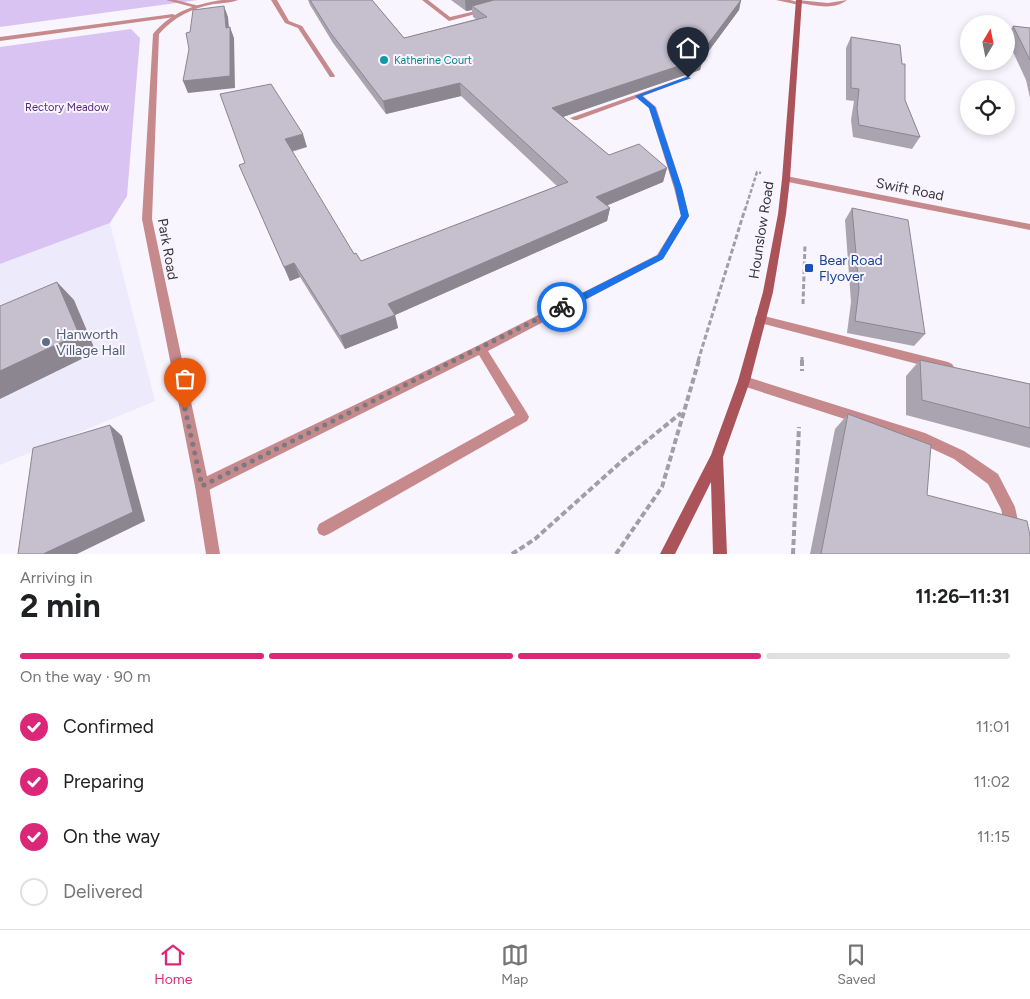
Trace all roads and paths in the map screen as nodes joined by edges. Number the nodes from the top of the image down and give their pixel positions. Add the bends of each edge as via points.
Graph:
1 (169, 0) edge
2 (230, 0) edge
3 (274, 0) edge
4 (425, 0) edge
5 (779, 0) edge
6 (844, 0) edge
7 (799, 1) edge
8 (196, 6) junction
9 (488, 10) edge
10 (173, 16) junction
11 (0, 39) edge
12 (332, 76) dead end
13 (688, 78) edge
14 (638, 96) junction
15 (574, 118) edge
16 (757, 172) dead end
17 (786, 179) junction
18 (1030, 227) edge
19 (804, 242) dead end
20 (760, 319) junction
21 (803, 330) junction
22 (481, 349) junction
23 (964, 370) edge
24 (744, 381) junction
25 (800, 400) junction
26 (682, 413) junction
27 (717, 457) junction
28 (202, 486) junction
29 (324, 529) dead end
30 (213, 554) edge
31 (512, 554) edge
32 (616, 554) edge
33 (666, 554) edge
34 (720, 554) edge
35 (793, 554) edge
36 (1018, 554) edge

1 - 8 street
2 - 8 street, Park Road
3 - 12 street via 287,22 300,27
4 - 9 street via 450,19
5 - 7 street
6 - 7 street via 832,4
7 - 17 main road, Hounslow Road
8 - 10 street, Park Road
10 - 11 street
10 - 28 street, Park Road via 156,34 147,219
13 - 14 street
14 - 15 street
14 - 22 street via 652,107 685,216 660,257
16 - 26 path
17 - 18 street, Swift Road
17 - 20 main road, Hounslow Road via 768,292
19 - 21 path
20 - 21 street
20 - 24 main road, Hounslow Road
21 - 23 street
21 - 25 path
22 - 28 street
22 - 29 street via 523,417
24 - 25 street
24 - 27 main road, Hounslow Road
25 - 35 path
25 - 36 street via 925,439 959,455 993,480 1008,507
26 - 31 path via 622,461 535,539
26 - 32 path via 662,487
27 - 33 main road, Hounslow Road
27 - 34 main road, Hounslow Road
28 - 30 street, Park Road

